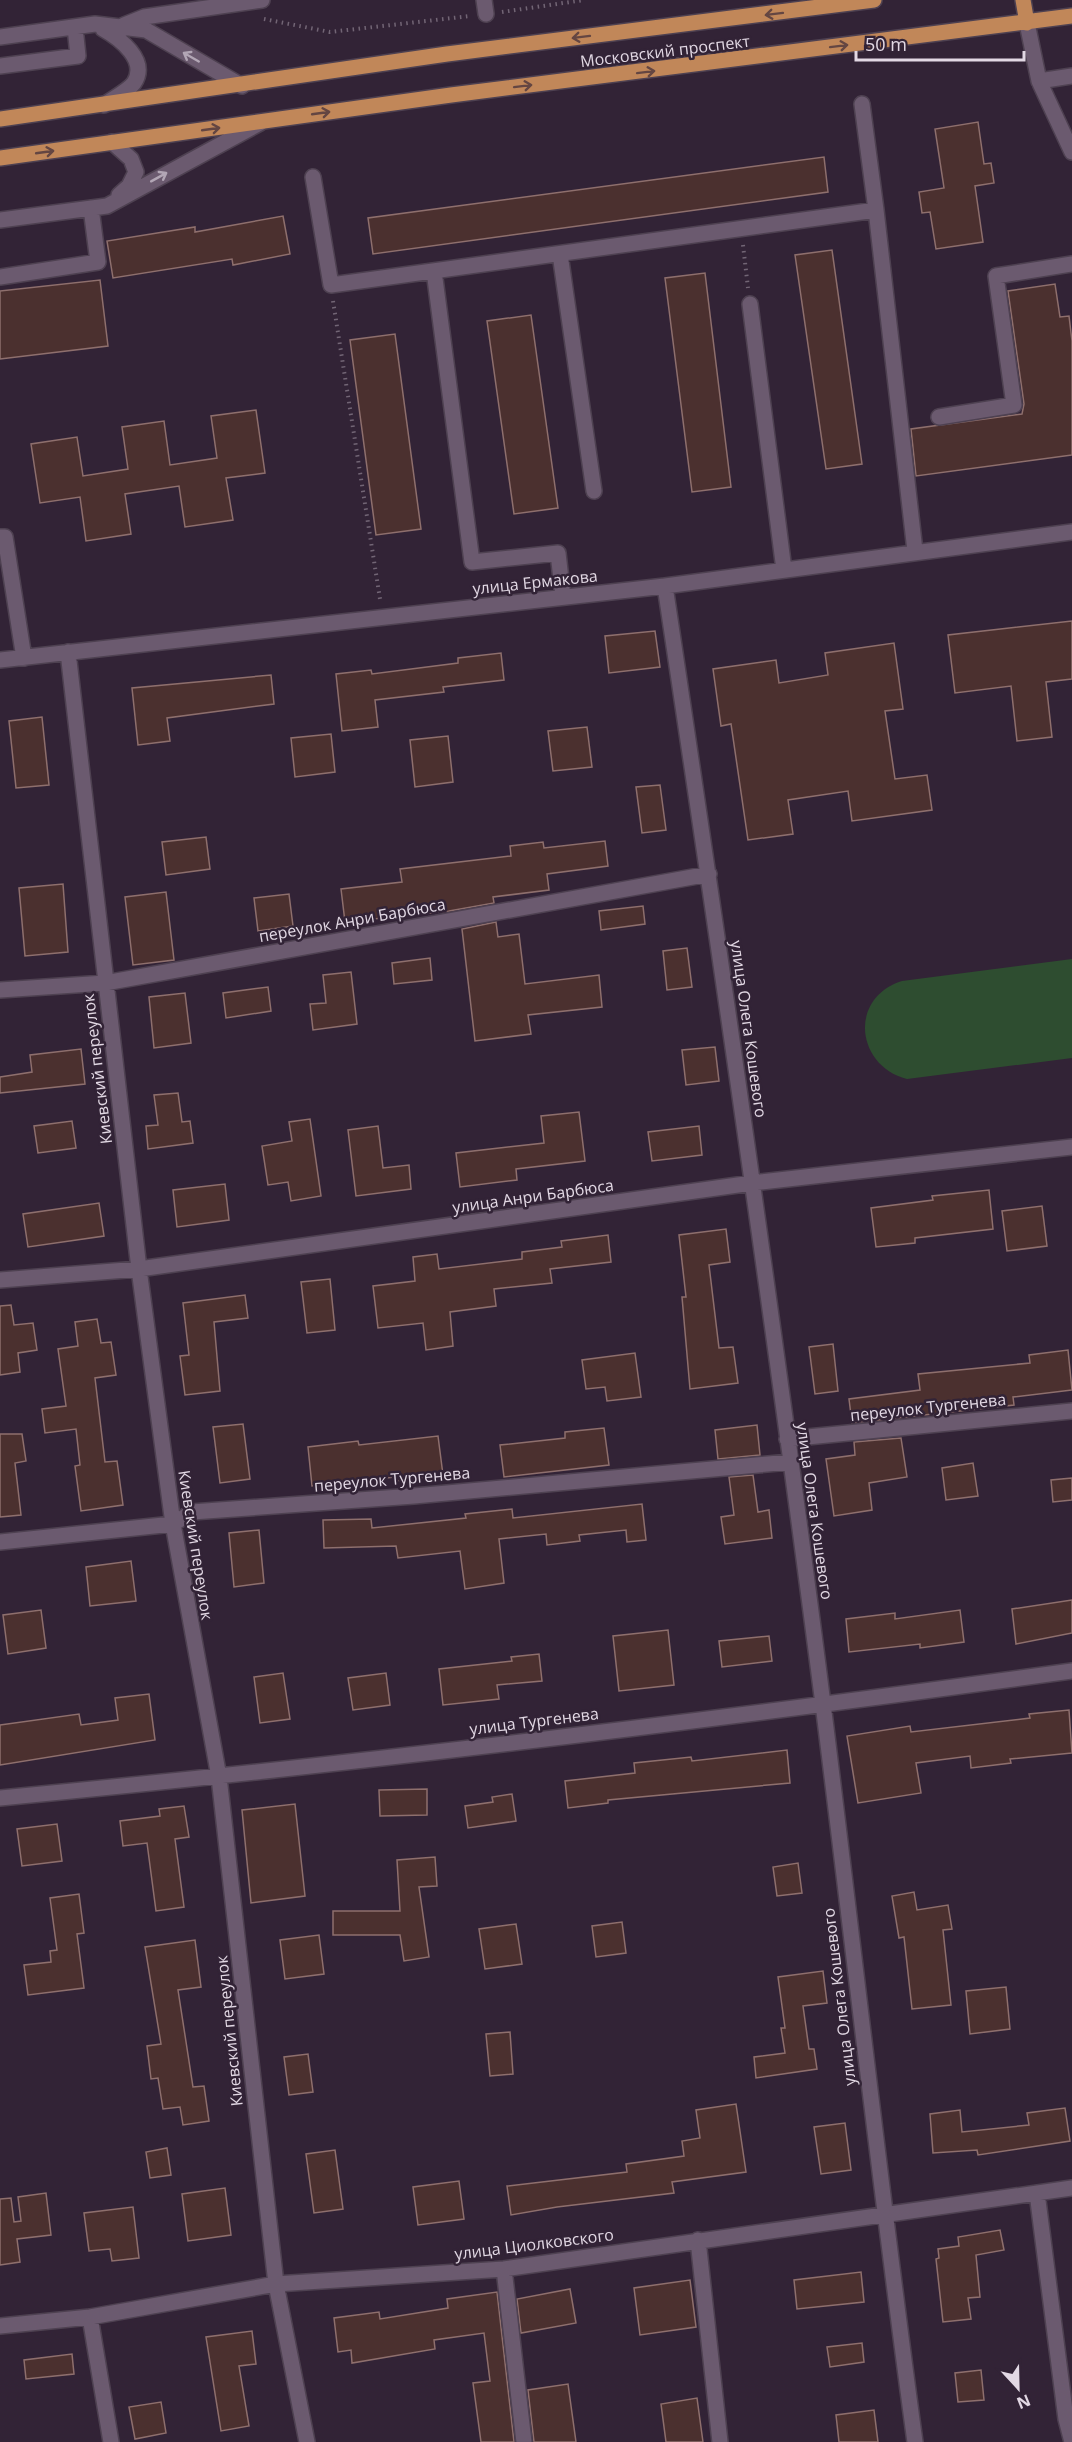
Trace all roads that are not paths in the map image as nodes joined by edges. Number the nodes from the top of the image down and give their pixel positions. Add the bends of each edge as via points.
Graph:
1 (262, 0) edge
2 (874, 0) edge
3 (1023, 0) edge
4 (217, 3) edge
5 (1072, 16) edge
6 (1027, 23) junction
7 (95, 24) junction
8 (75, 27) junction
9 (120, 27) junction
10 (0, 37) edge
11 (0, 66) edge
12 (1072, 76) edge
13 (1039, 81) junction
14 (242, 86) junction
15 (862, 104) dead end
16 (103, 105) junction
17 (0, 119) edge
18 (263, 122) junction
19 (112, 142) junction
20 (1072, 152) edge
21 (0, 158) edge
22 (313, 177) dead end
23 (107, 206) junction
24 (91, 208) junction
25 (876, 210) junction
26 (0, 220) edge
27 (560, 254) junction
28 (1072, 264) edge
29 (434, 271) junction
30 (0, 277) edge
31 (750, 304) road end
32 (939, 417) dead end
33 (594, 491) dead end
34 (1072, 532) edge
35 (0, 537) edge
36 (915, 551) junction
37 (784, 570) junction
38 (665, 586) junction
39 (563, 597) junction
40 (68, 652) junction
41 (24, 658) junction
42 (0, 660) edge
43 (709, 874) junction
44 (105, 983) junction
45 (0, 990) edge
46 (1072, 1147) edge
47 (752, 1184) junction
48 (139, 1269) junction
49 (0, 1280) edge
50 (1072, 1411) edge
51 (787, 1439) junction
52 (790, 1462) junction
53 (173, 1524) junction
54 (0, 1542) edge
55 (1072, 1671) edge
56 (823, 1705) junction
57 (219, 1777) junction
58 (0, 1798) edge
59 (1072, 2188) edge
60 (1037, 2193) junction
61 (883, 2214) junction
62 (698, 2240) junction
63 (504, 2269) junction
64 (276, 2284) junction
65 (90, 2318) junction
66 (0, 2326) edge
67 (111, 2442) edge
68 (307, 2442) edge
69 (524, 2442) edge
70 (720, 2442) edge
71 (915, 2442) edge
72 (1072, 2442) edge

1 - 4 street
2 -> 14 main road, Московский проспект via 447,54
3 - 6 main road
4 - 9 street via 144,17
5 - 6 main road, Московский проспект
6 - 13 street
18 -> 6 main road, Московский проспект
7 - 8 street
7 - 9 street
7 - 16 street, Московский проспект via 119,38 132,53 138,69 134,83
8 - 10 street
8 - 11 street via 78,56
14 -> 9 street via 146,30
12 - 13 street
13 - 20 street
14 - 16 main road, Московский проспект
15 - 25 street
16 - 17 main road, Московский проспект
19 -> 18 main road, Московский проспект
23 -> 18 street, Московский проспект
21 -> 19 main road, Московский проспект
19 - 23 street via 131,159 136,172 129,186
22 - 29 street via 330,285
23 - 24 street, Московский проспект
24 - 26 street, Московский проспект
24 - 30 street via 98,262
25 - 27 street
25 - 36 street
27 - 29 street
27 - 33 street
28 - 32 street via 996,276 1014,405
29 - 39 street via 472,562 558,553
31 - 37 street
34 - 36 street, улица Ермакова
35 - 41 street via 5,537
36 - 37 street, улица Ермакова
37 - 38 street, улица Ермакова
38 - 39 street, улица Ермакова
38 - 43 street, улица Олега Кошевого
39 - 40 street, улица Ермакова
40 - 41 street, улица Ермакова
40 - 44 street, Киевский переулок
41 - 42 street, улица Ермакова
43 - 44 street, переулок Анри Барбюса
43 - 47 street, улица Олега Кошевого
44 - 45 street, переулок Анри Барбюса
44 - 48 street, Киевский переулок
46 - 47 street, улица Анри Барбюса
47 - 48 street, улица Анри Барбюса
47 - 51 street, улица Олега Кошевого
48 - 49 street, улица Анри Барбюса
48 - 53 street, Киевский переулок
50 - 51 street, переулок Тургенева
51 - 52 street, улица Олега Кошевого
52 - 53 street, переулок Тургенева via 192,1512
52 - 56 street, улица Олега Кошевого
53 - 54 street, переулок Тургенева
53 - 57 street, Киевский переулок
55 - 56 street, улица Тургенева
56 - 57 street, улица Тургенева
56 - 61 street, улица Олега Кошевого
57 - 58 street, улица Тургенева
57 - 64 street, Киевский переулок
59 - 60 street, улица Циолковского
60 - 61 street, улица Циолковского
60 - 72 street
61 - 62 street, улица Циолковского
61 - 71 street, улица Олега Кошевого
62 - 63 street, улица Циолковского
62 - 70 street
63 - 64 street, улица Циолковского
63 - 69 street
64 - 65 street, улица Циолковского
64 - 68 street, Киевский переулок
65 - 66 street, улица Циолковского
65 - 67 street

